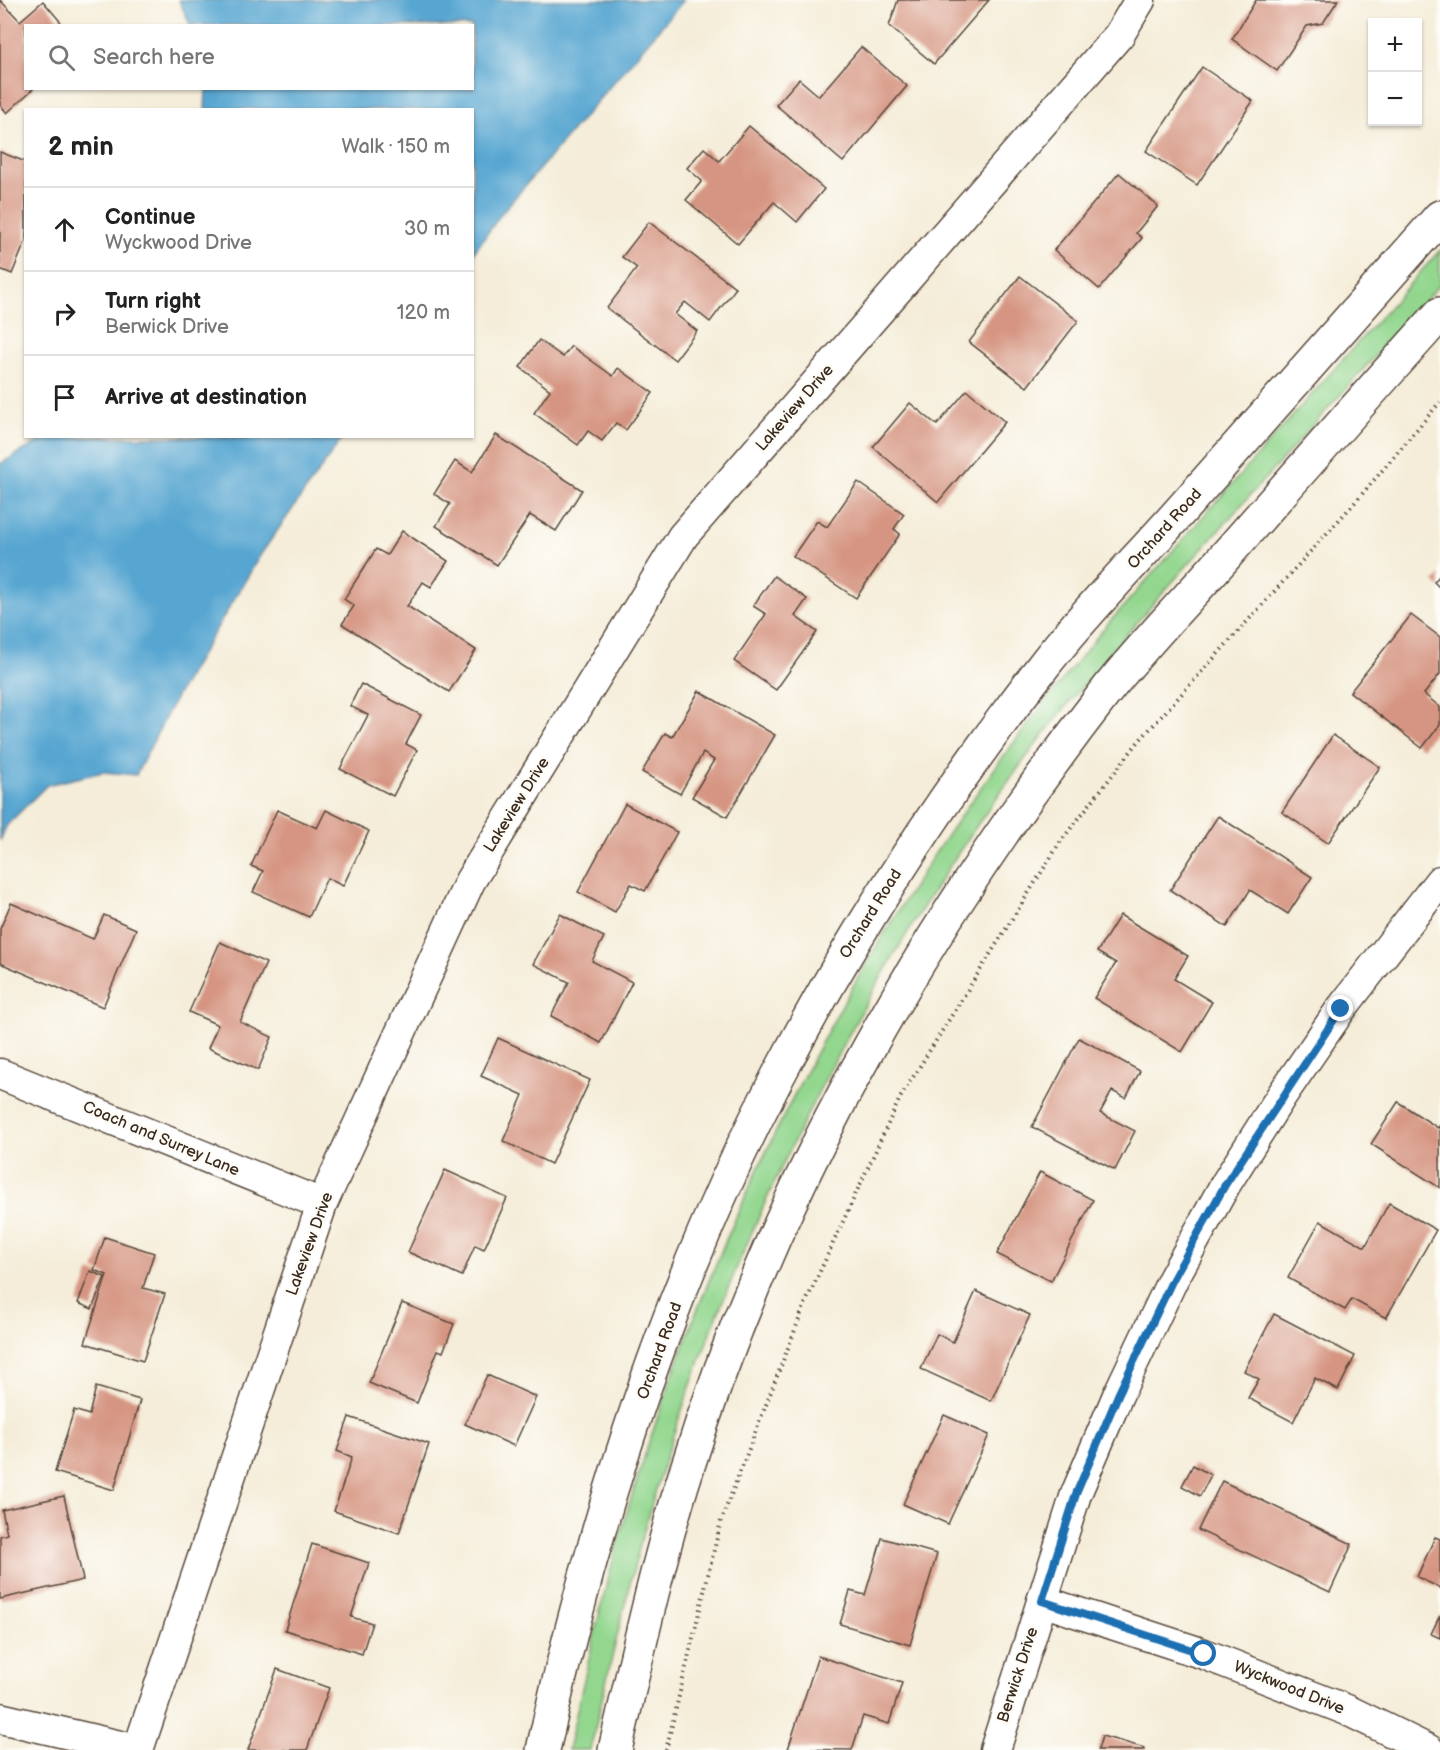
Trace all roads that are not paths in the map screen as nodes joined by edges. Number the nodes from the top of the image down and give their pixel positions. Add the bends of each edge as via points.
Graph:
1 (1140, 0) edge
2 (1440, 217) edge
3 (1440, 314) edge
4 (1440, 881) edge
5 (0, 1074) edge
6 (322, 1204) junction
7 (1042, 1601) junction
8 (0, 1718) edge
9 (138, 1750) edge
10 (543, 1750) edge
11 (615, 1750) edge
12 (995, 1750) edge
13 (1429, 1750) edge

1 - 6 street, Lakeview Drive via 1119,35 683,536 470,881
2 - 10 main road, Orchard Road via 1047,661 959,779 856,936 777,1078 678,1299 598,1531 567,1642
3 - 11 main road via 1106,692 957,901 897,997 782,1219 740,1323 686,1470 649,1602
4 - 7 street, Berwick Drive via 1341,1009 1207,1216 1118,1395 1076,1494
5 - 6 street, Coach and Surrey Lane
6 - 9 street, Lakeview Drive
7 - 12 street, Berwick Drive
7 - 13 street, Wyckwood Drive via 1204,1654 1347,1710
8 - 9 street

